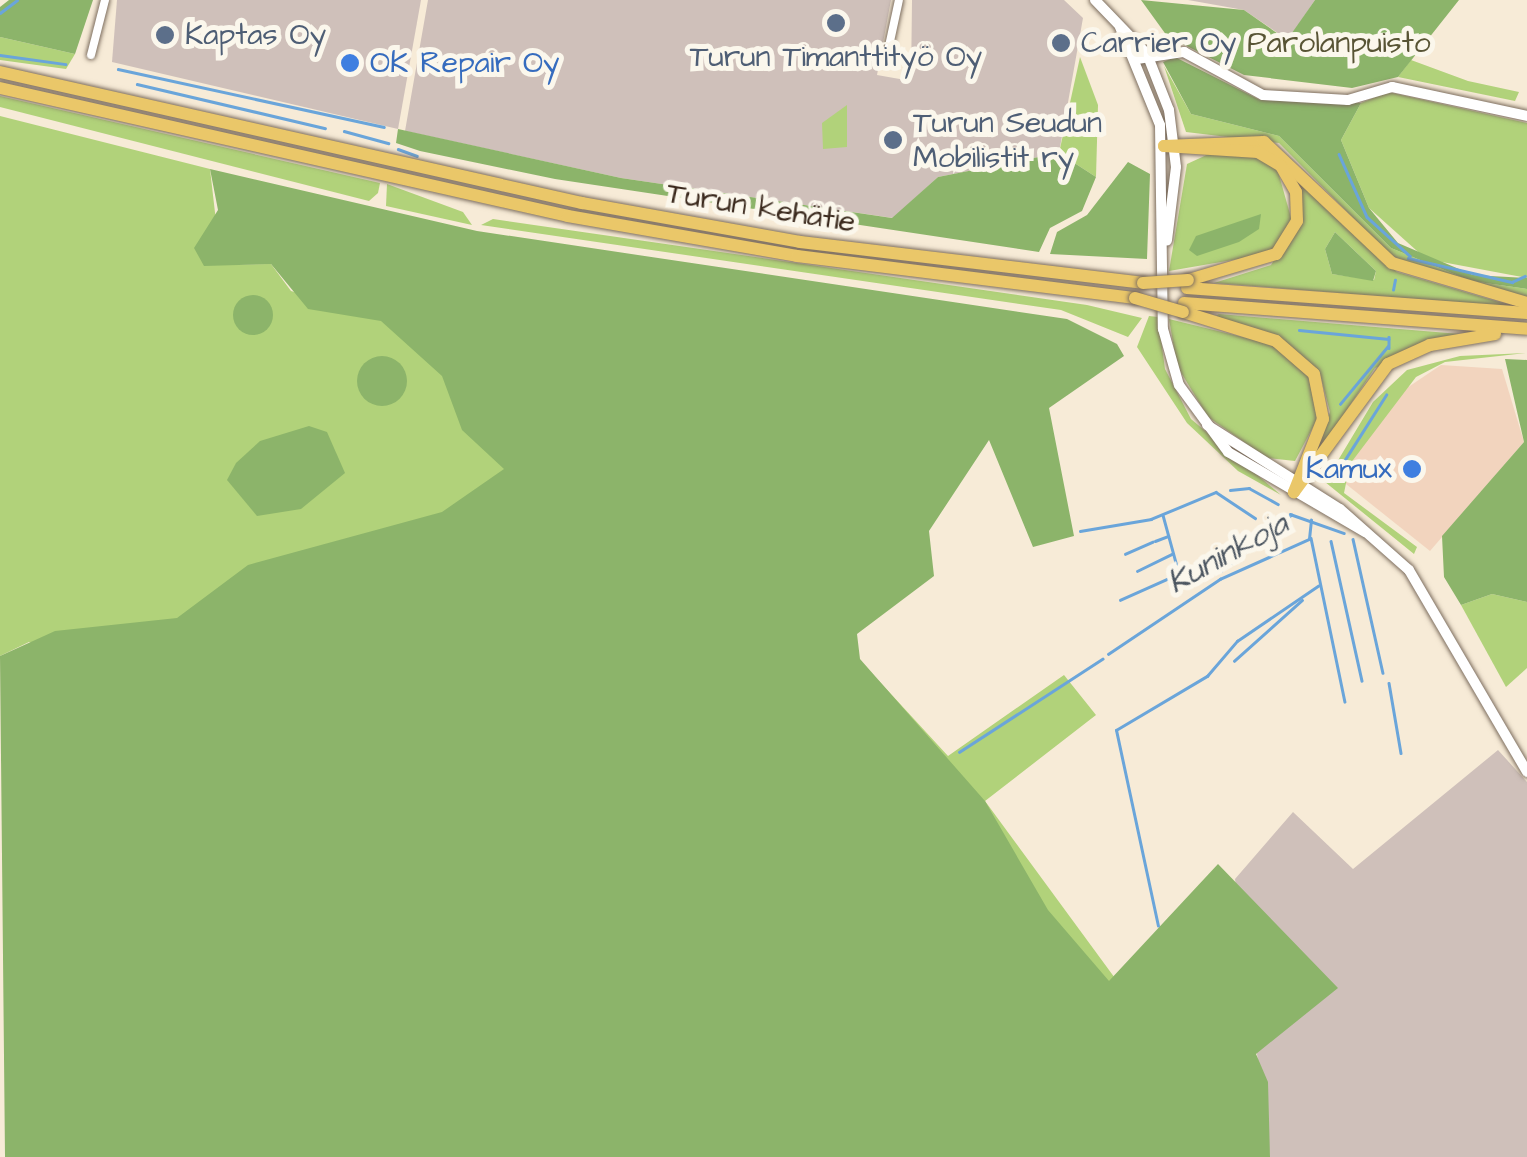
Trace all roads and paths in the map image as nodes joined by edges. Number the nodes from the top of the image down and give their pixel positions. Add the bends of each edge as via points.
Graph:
1 (105, 0) edge
2 (899, 0) edge
3 (1095, 0) edge
4 (92, 55) dead end
5 (1142, 56) junction
6 (886, 60) dead end
7 (0, 72) edge
8 (0, 88) edge
9 (1527, 116) edge
10 (1171, 146) junction
11 (1187, 284) junction
12 (1527, 303) edge
13 (1184, 308) junction
14 (1527, 313) edge
15 (1527, 330) edge
16 (1297, 485) junction
17 (1527, 772) edge

1 - 4 street
2 - 6 street
3 - 5 street
5 - 9 street via 1184,52 1263,95 1348,100 1392,87
5 - 10 street
7 - 11 highway, Turun kehätie, bridge via 601,206 1136,283
8 - 13 highway, Turun kehätie, bridge via 586,219
10 - 11 highway via 1258,152 1287,173 1297,202 1290,238 1269,260
10 - 12 highway via 1264,142 1392,263
10 - 16 street via 1168,354 1202,422 1228,452
11 - 14 highway
13 - 15 highway
13 - 16 highway via 1276,341 1314,374 1324,419
15 - 16 highway via 1430,344 1388,364 1353,401
16 - 17 street via 1365,532 1434,601

